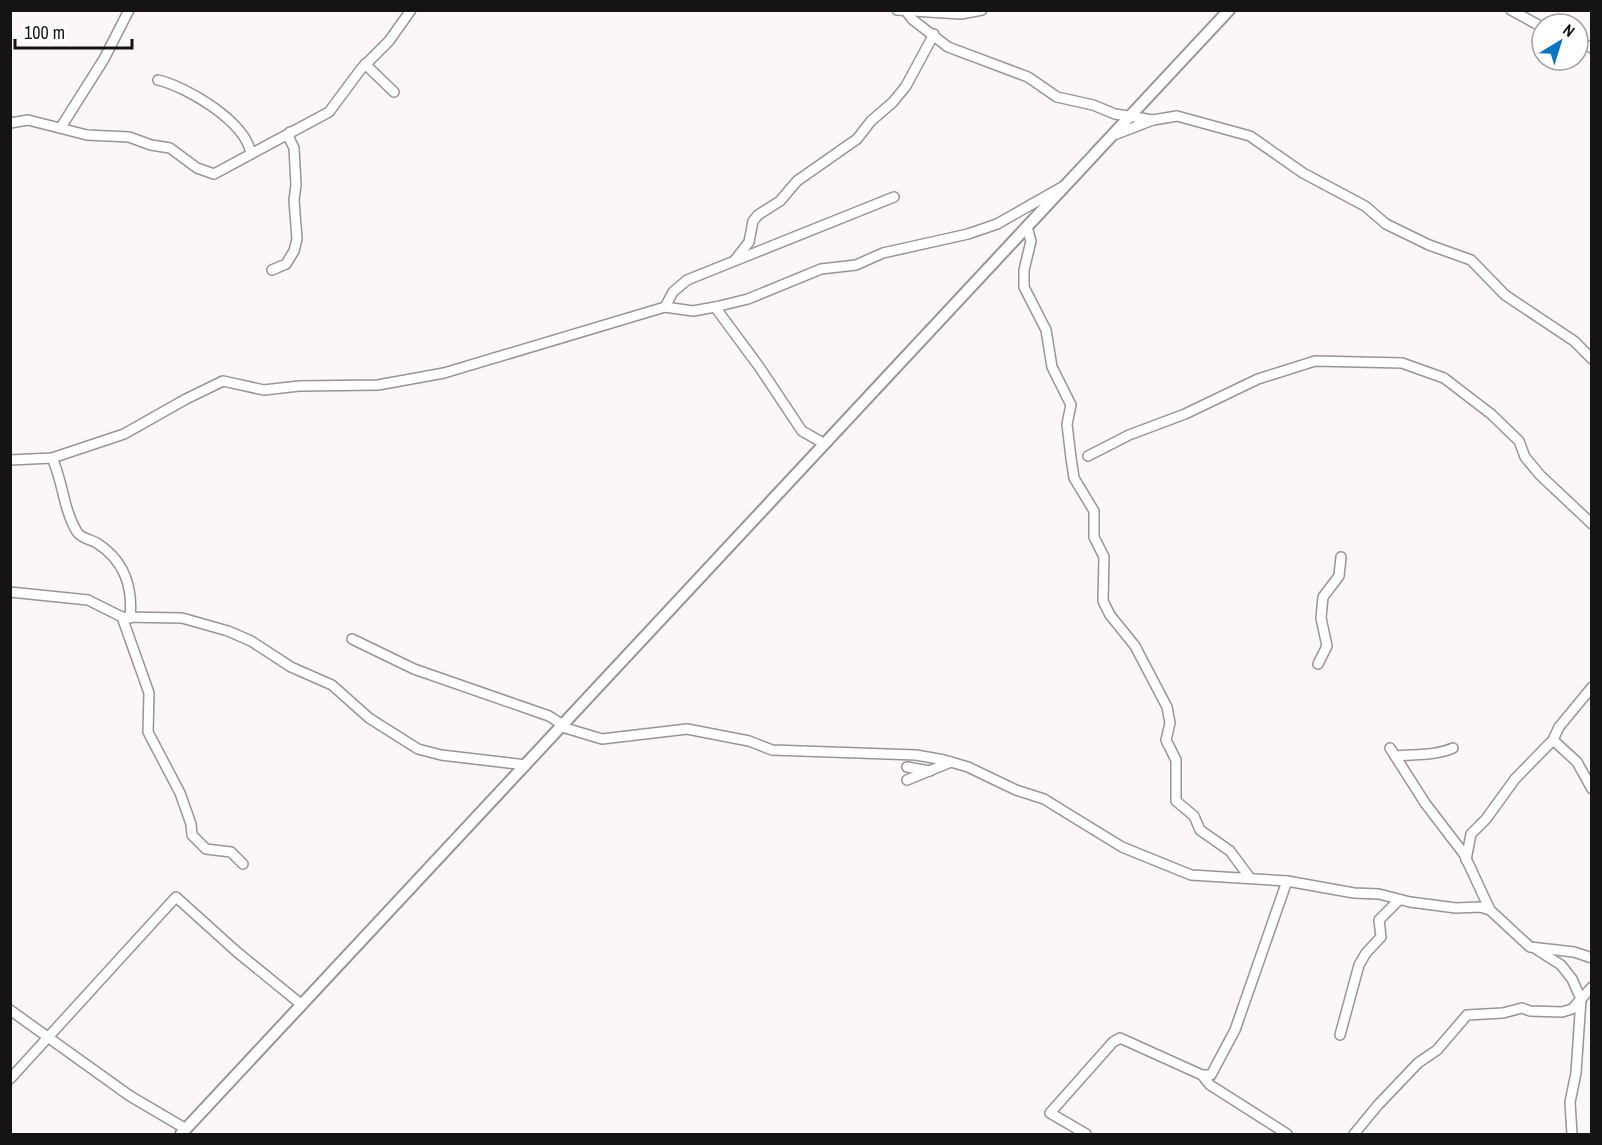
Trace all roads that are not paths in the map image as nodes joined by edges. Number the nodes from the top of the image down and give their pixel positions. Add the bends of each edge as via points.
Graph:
1 (129, 10) edge
2 (411, 10) edge
3 (982, 10) edge
4 (1229, 10) edge
5 (1511, 10) edge
6 (902, 11) edge
7 (1530, 20) edge
8 (934, 34) junction
9 (365, 64) junction
10 (158, 80) dead end
11 (394, 92) dead end
12 (1119, 115) junction
13 (1131, 116) junction
14 (1153, 120) junction
15 (10, 123) edge
16 (61, 127) junction
17 (1117, 131) junction
18 (290, 132) junction
19 (248, 143) junction
20 (262, 148) junction
21 (251, 154) junction
22 (1067, 184) junction
23 (894, 197) dead end
24 (1027, 227) junction
25 (735, 260) junction
26 (272, 270) dead end
27 (665, 307) junction
28 (715, 308) junction
29 (1592, 359) edge
30 (825, 444) junction
31 (1088, 456) dead end
32 (52, 458) junction
33 (10, 460) edge
34 (1592, 524) edge
35 (1341, 556) dead end
36 (10, 592) edge
37 (126, 618) junction
38 (352, 639) dead end
39 (1318, 664) dead end
40 (1592, 687) edge
41 (562, 726) junction
42 (1553, 741) junction
43 (1453, 748) dead end
44 (951, 762) junction
45 (526, 765) junction
46 (907, 766) dead end
47 (930, 771) junction
48 (907, 780) dead end
49 (1592, 789) edge
50 (1466, 860) junction
51 (243, 864) dead end
52 (1250, 878) junction
53 (1287, 881) junction
54 (1399, 900) junction
55 (1490, 910) junction
56 (1536, 949) junction
57 (1592, 958) edge
58 (1592, 987) edge
59 (1581, 999) junction
60 (302, 1005) junction
61 (10, 1010) edge
62 (1340, 1035) dead end
63 (48, 1038) junction
64 (1202, 1075) junction
65 (10, 1078) edge
66 (184, 1132) edge
67 (1086, 1134) edge
68 (1287, 1134) edge
69 (1354, 1134) edge
70 (1572, 1134) edge

1 - 16 street via 104,59
2 - 9 street via 389,41
3 - 6 street via 961,14
4 - 13 street
5 - 7 street
6 - 8 street
8 - 12 street via 948,47 1028,77 1057,98
8 - 25 street via 893,102 857,139 797,181 780,201 758,215 749,242
9 - 11 street
9 - 18 street via 329,112
10 - 19 street via 188,91 223,116
12 - 13 street
12 - 17 street
13 - 14 street
13 - 17 street
14 - 17 street
14 - 29 street via 1177,116 1258,140 1302,173 1365,206 1386,224 1471,260 1505,295 1574,341
15 - 16 street via 28,120
16 - 21 street via 87,135 124,136 170,148 210,174
17 - 22 street
18 - 20 street
18 - 26 street via 297,242 286,264
19 - 20 street
19 - 21 street
20 - 21 street
22 - 24 street
22 - 28 street via 997,224 883,253 856,265 821,268 748,299
23 - 25 street
24 - 30 street
24 - 52 street via 1030,241 1024,286 1046,330 1052,367 1071,405 1067,424 1074,478 1094,511 1094,537 1104,556 1103,601 1135,646 1167,707 1170,723 1166,741 1176,760 1176,801 1194,816 1200,830 1230,851
25 - 27 street via 687,280 673,292
27 - 28 street via 693,311
27 - 32 street via 444,373 378,385 264,390 223,381 124,434
28 - 30 street via 802,431
30 - 41 street
31 - 34 street via 1258,379 1315,361 1402,363 1444,378 1491,414 1519,441 1525,457 1540,475
32 - 33 street
32 - 37 street via 78,532 115,558 127,578 132,600
35 - 39 street via 1339,576 1323,597 1321,618 1327,646
36 - 37 street via 88,600
37 - 45 street via 182,618 228,631 332,685 369,718 418,749
37 - 51 street via 149,693 148,732 180,793 192,835 206,849 231,852
38 - 41 street via 414,669 549,716
40 - 42 street via 1559,727
41 - 44 street via 602,739 687,729 749,741 772,750 916,755
41 - 45 street
42 - 49 street via 1577,762
42 - 50 street via 1515,778 1471,834
43 - 50 street via 1437,754 1393,752
44 - 47 street
44 - 52 street via 1044,800 1122,847 1191,875
45 - 60 street
46 - 47 street
47 - 48 street
50 - 55 street
52 - 53 street
53 - 54 street
53 - 64 street via 1231,1039 1211,1075
54 - 55 street
54 - 62 street via 1379,921 1381,937 1359,965
55 - 56 street via 1522,942
56 - 57 street
56 - 59 street via 1561,965
58 - 59 street
59 - 69 street via 1572,1009 1562,1012 1522,1008 1467,1015
59 - 70 street via 1570,1102
60 - 63 street via 176,897
60 - 66 street
61 - 63 street
63 - 65 street
63 - 66 street
64 - 67 street via 1120,1038 1050,1113
64 - 68 street via 1210,1086

